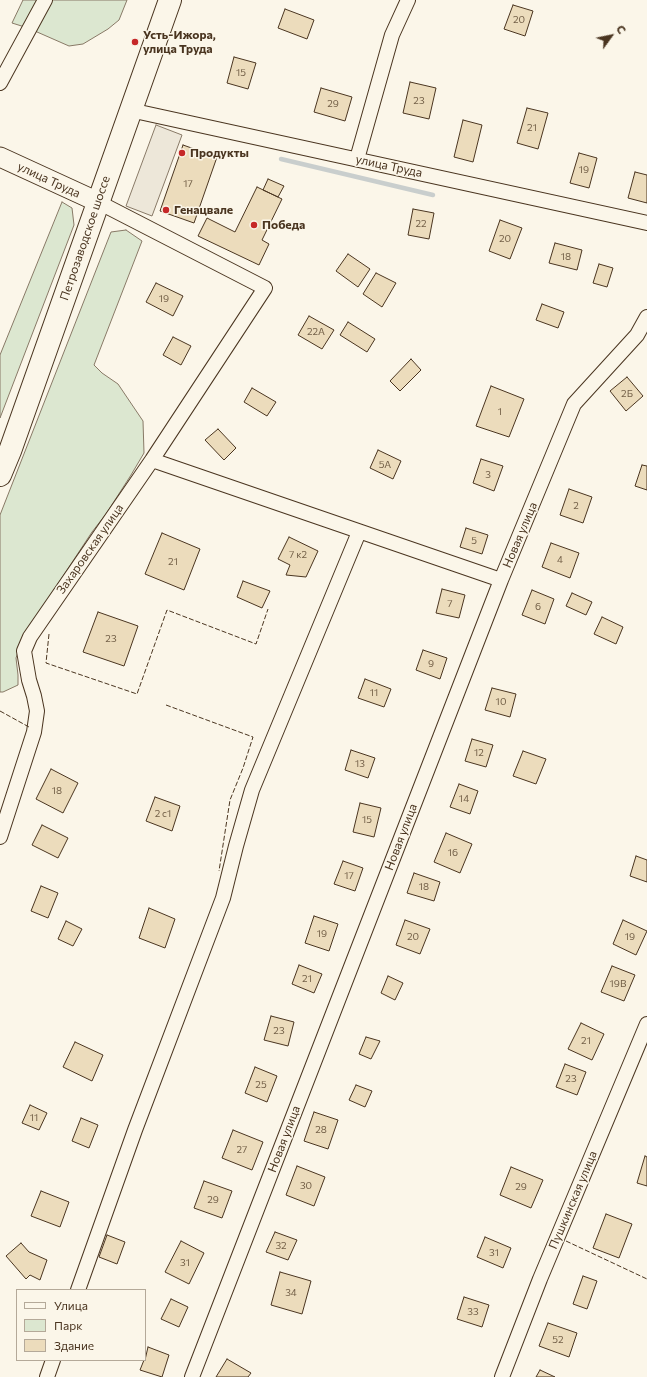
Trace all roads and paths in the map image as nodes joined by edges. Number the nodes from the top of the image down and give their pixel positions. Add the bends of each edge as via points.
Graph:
1 (45, 0) edge
2 (170, 0) edge
3 (408, 0) edge
4 (0, 83) edge
5 (130, 110) junction
6 (0, 157) edge
7 (357, 159) junction
8 (98, 202) junction
9 (647, 223) edge
10 (647, 317) edge
11 (152, 460) junction
12 (0, 475) edge
13 (359, 532) junction
14 (501, 580) junction
15 (0, 837) edge
16 (647, 1024) edge
17 (78, 1289) edge
18 (53, 1361) edge
19 (47, 1377) edge
20 (192, 1377) edge
21 (502, 1377) edge

1 - 4 street
2 - 5 main road, Петрозаводское шоссе
3 - 7 street via 392,35
5 - 7 street, улица Труда
5 - 8 main road, Петрозаводское шоссе
6 - 8 main road, улица Труда
7 - 9 street, улица Труда
8 - 11 street, Захаровская улица via 265,288
8 - 12 main road, Петрозаводское шоссе
10 - 14 street, Новая улица via 637,335 574,404
11 - 13 street
11 - 15 street, Захаровская улица via 30,637 24,652 37,711 34,732
13 - 14 street
13 - 17 street via 252,790 223,898 135,1130
14 - 20 street, Новая улица
16 - 21 street, Пушкинская улица via 540,1279
18 - 19 street

